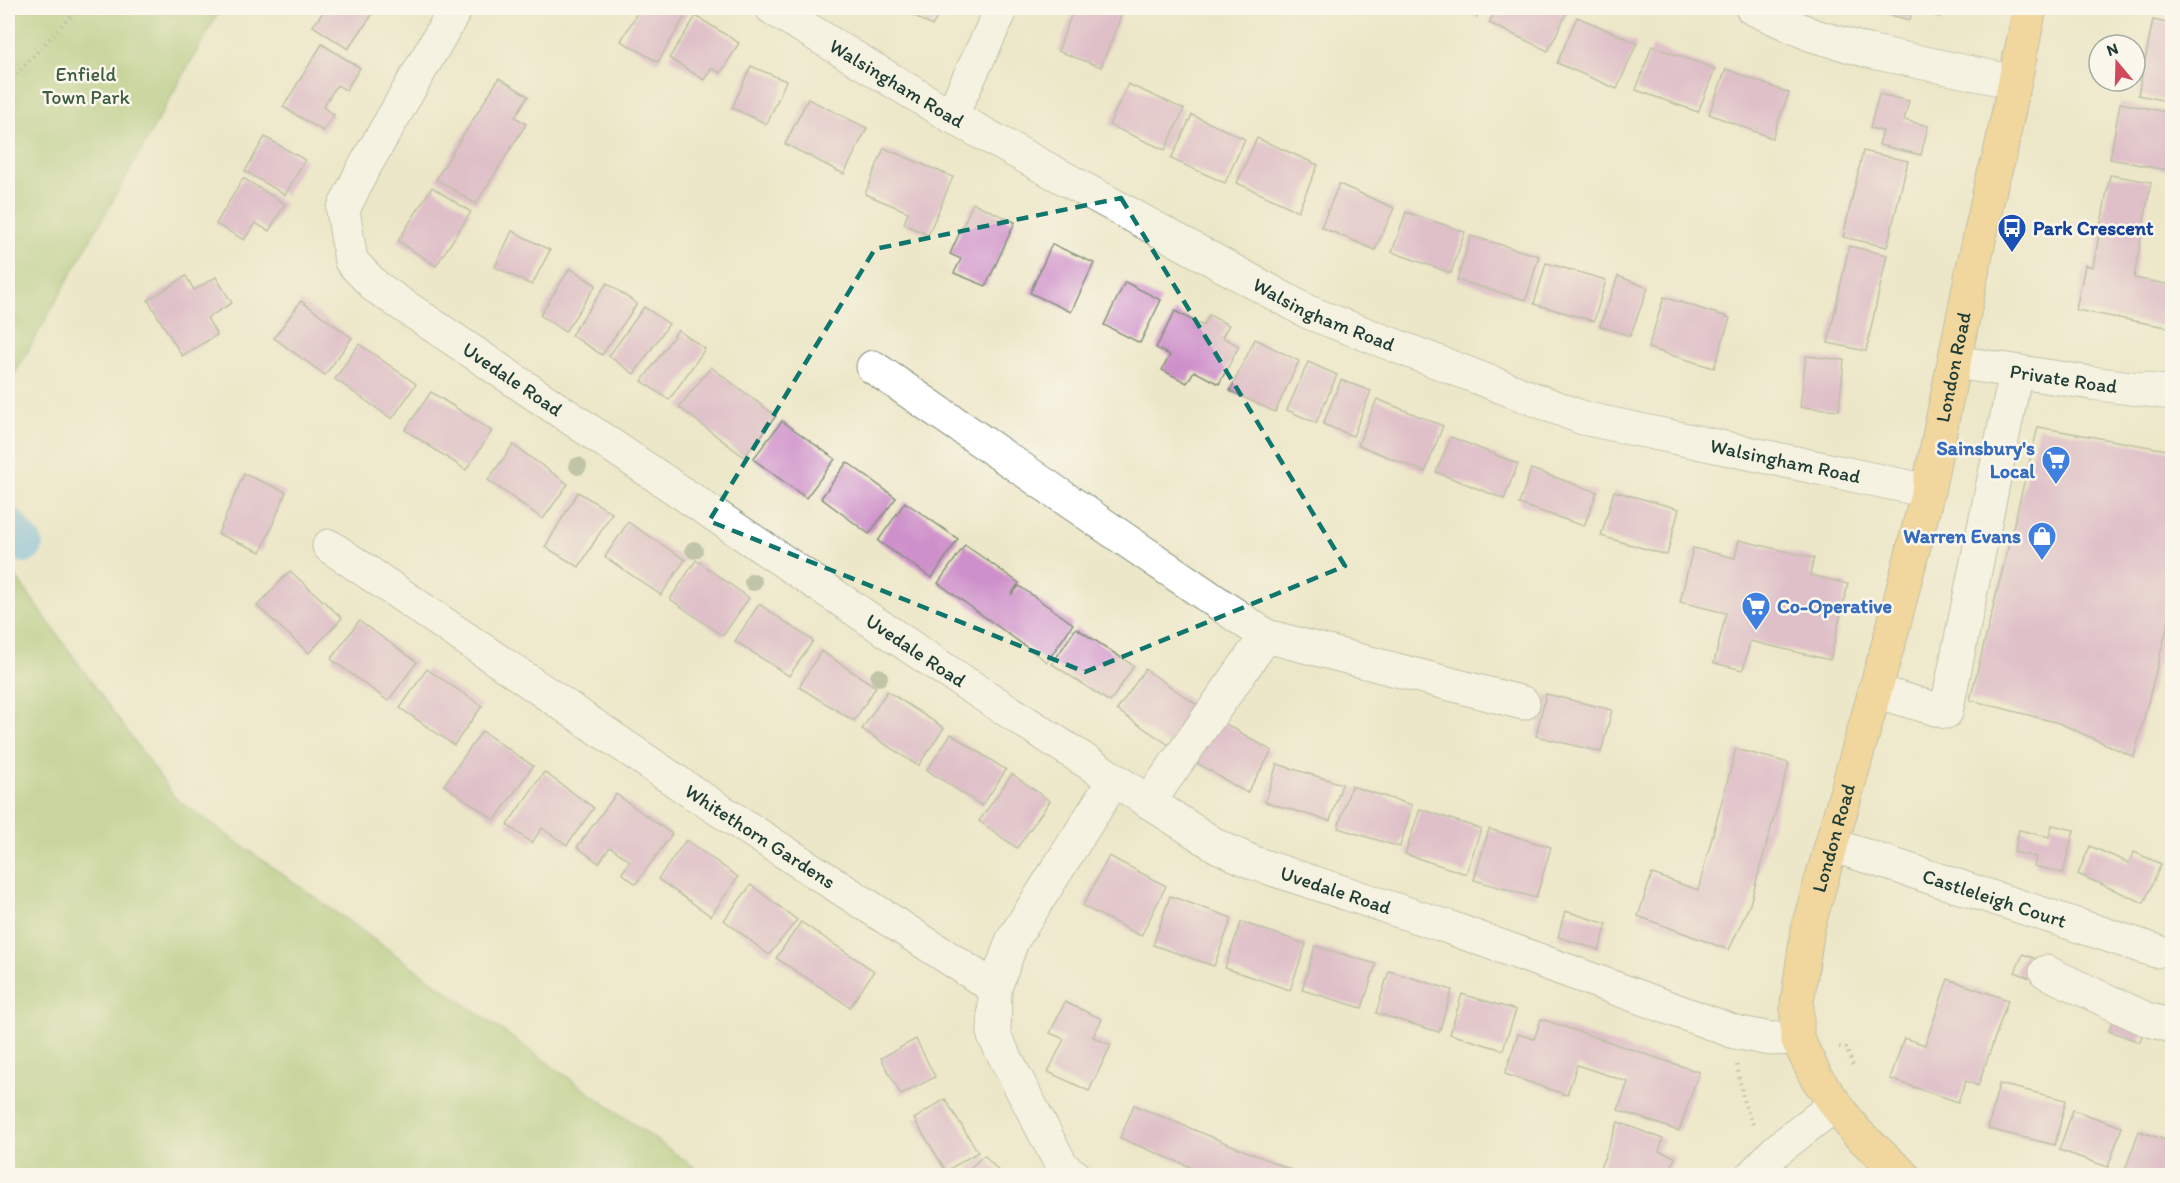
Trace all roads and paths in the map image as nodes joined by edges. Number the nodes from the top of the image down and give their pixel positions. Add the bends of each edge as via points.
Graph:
1 (82, 8) edge
2 (456, 8) edge
3 (772, 8) edge
4 (1002, 8) edge
5 (1752, 8) edge
6 (2030, 8) edge
7 (2014, 82) junction
8 (8, 83) edge
9 (951, 116) junction
10 (1955, 362) junction
11 (873, 367) dead end
12 (2016, 372) junction
13 (2172, 393) edge
14 (1928, 491) junction
15 (329, 546) dead end
16 (1266, 636) junction
17 (1874, 691) junction
18 (1523, 703) dead end
19 (1114, 780) junction
20 (1149, 802) junction
21 (1832, 845) junction
22 (2156, 951) dead end
23 (2046, 972) dead end
24 (995, 988) junction
25 (2162, 1031) edge
26 (1797, 1038) junction
27 (1739, 1055) dead end
28 (1836, 1104) junction
29 (1757, 1133) dead end
30 (1075, 1176) edge
31 (1752, 1176) edge
32 (1904, 1176) edge

1 - 8 path
2 - 19 street, Uvedale Road via 343,210 351,261 386,294
3 - 9 street, Walsingham Road
4 - 9 street
5 - 7 street via 1812,35 1868,51
6 - 7 main road, London Road
7 - 10 main road, London Road
9 - 14 street, Walsingham Road via 1308,312 1528,397 1583,418
10 - 12 street, Private Road
10 - 14 main road, London Road
11 - 16 street
12 - 13 street, Private Road
12 - 17 street via 1946,712
14 - 17 main road, London Road
15 - 24 street, Whitethorn Gardens via 698,796
16 - 18 street
16 - 20 street
17 - 21 main road, London Road
19 - 20 street, Uvedale Road
19 - 24 street via 1012,941
20 - 26 street, Uvedale Road via 1217,846 1254,863 1448,927 1735,1032 1770,1040
21 - 22 street, Castleleigh Court
21 - 26 main road, London Road via 1808,927 1797,1003
23 - 25 street via 2146,1018
24 - 30 street via 994,1036 1063,1168
26 - 28 main road via 1816,1077
27 - 29 path via 1738,1077
28 - 31 street via 1777,1150
28 - 32 main road via 1856,1132

